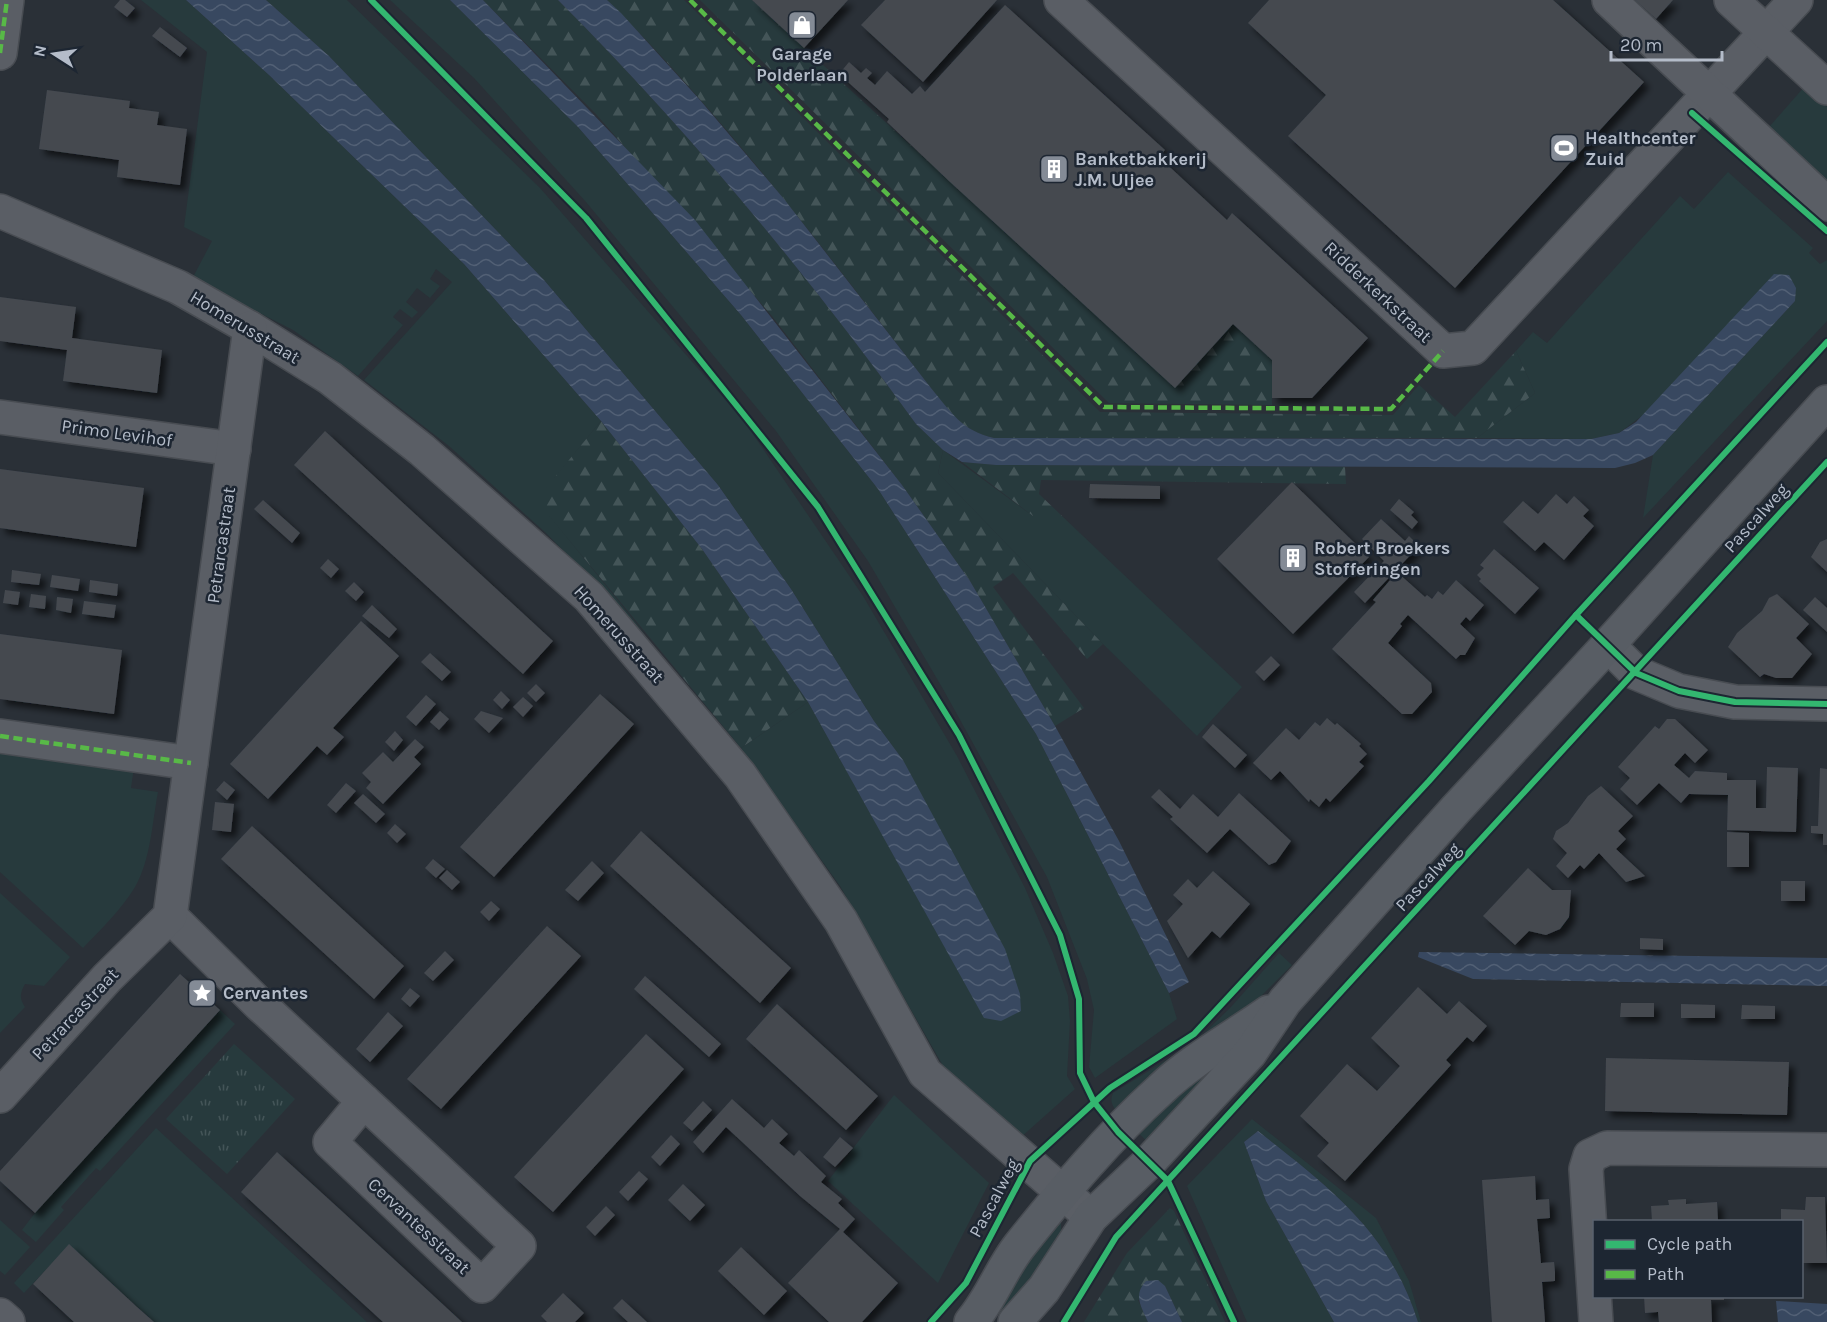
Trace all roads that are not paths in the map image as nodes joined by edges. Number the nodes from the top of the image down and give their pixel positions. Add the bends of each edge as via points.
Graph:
1 (8, 0) edge
2 (1061, 0) edge
3 (1609, 0) edge
4 (1731, 0) edge
5 (1796, 0) edge
6 (1767, 33) junction
7 (0, 53) edge
8 (1827, 88) edge
9 (1710, 93) junction
10 (1827, 204) edge
11 (0, 211) edge
12 (250, 328) junction
13 (1827, 402) edge
14 (0, 417) edge
15 (234, 449) junction
16 (1608, 645) junction
17 (1827, 705) edge
18 (0, 736) edge
19 (191, 763) junction
20 (170, 916) junction
21 (1285, 1001) junction
22 (0, 1096) edge
23 (364, 1101) junction
24 (1827, 1150) edge
25 (1062, 1192) junction
26 (1091, 1217) junction
27 (1593, 1276) edge
28 (1594, 1298) edge
29 (0, 1315) edge
30 (981, 1318) edge
31 (8, 1322) edge
32 (1015, 1322) edge
33 (1596, 1322) edge

1 - 7 street
2 - 9 street, Ridderkerkstraat via 1443,351 1473,348
3 - 9 street
4 - 6 street
5 - 6 street, Ridderkerkstraat
6 - 8 street
6 - 9 street, Ridderkerkstraat
9 - 10 street
11 - 12 street, Homerusstraat via 178,286
12 - 15 street, Petrarcastraat
12 - 25 street, Homerusstraat via 330,378 422,450 590,597 740,775 841,921 925,1074
13 - 16 street, Pascalweg
14 - 15 street, Primo Levihof
15 - 19 street, Petrarcastraat
16 - 17 street via 1636,673 1679,691 1735,702
16 - 21 street, Pascalweg
18 - 19 street
19 - 20 street, Petrarcastraat
20 - 22 street, Petrarcastraat via 107,978
20 - 23 street, Cervantesstraat
21 - 25 street, Pascalweg via 1162,1087
21 - 26 street, Pascalweg via 1250,1053 1149,1162
23 - 23 street, Cervantesstraat via 330,1142 482,1286 519,1246
24 - 27 street via 1607,1148 1590,1156 1586,1169
25 - 26 street, Homerusstraat
25 - 30 street, Pascalweg via 1007,1262
26 - 32 street, Pascalweg via 1044,1289
28 - 33 street
29 - 31 street

